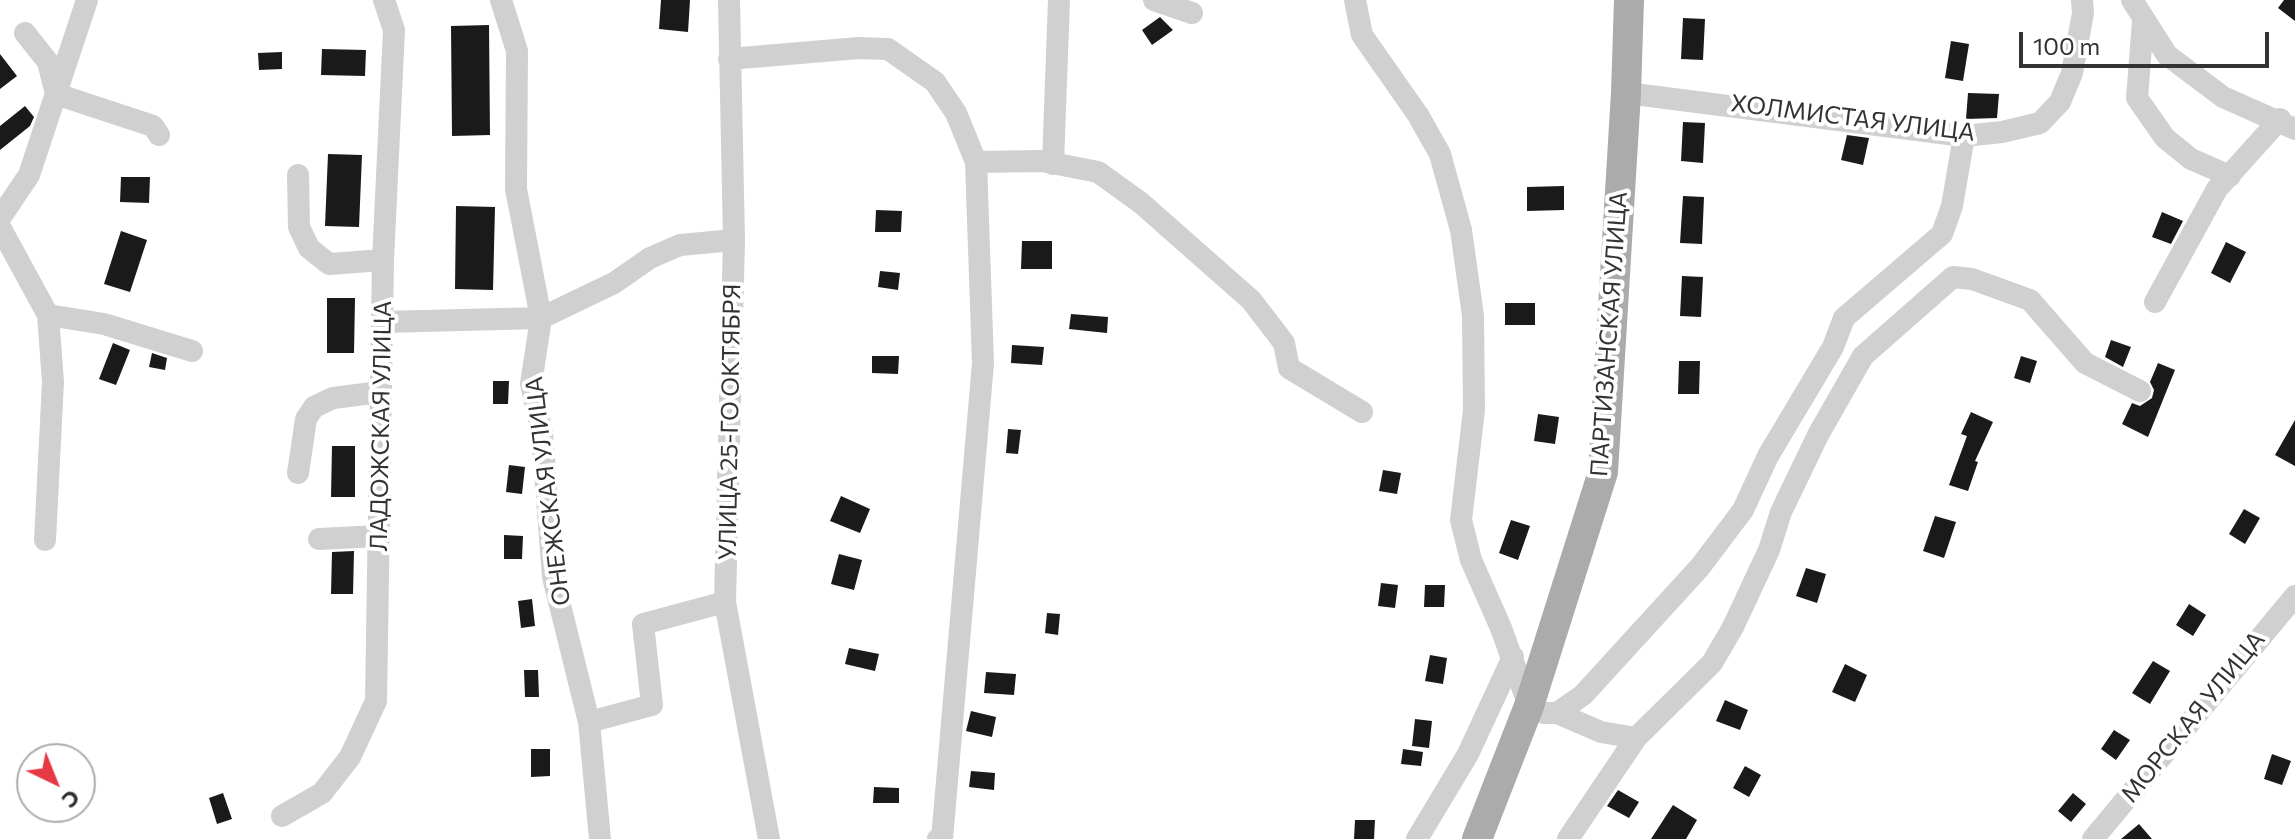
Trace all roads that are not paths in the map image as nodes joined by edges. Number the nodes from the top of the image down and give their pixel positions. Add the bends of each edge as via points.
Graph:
1 (87, 0) edge
2 (384, 0) edge
3 (501, 0) edge
4 (729, 0) edge
5 (1059, 0) edge
6 (1154, 0) edge
7 (1355, 0) edge
8 (1629, 0) edge
9 (2082, 0) edge
10 (2132, 0) edge
11 (1192, 13) dead end
12 (2143, 21) junction
13 (25, 33) dead end
14 (729, 59) junction
15 (1626, 93) junction
16 (56, 94) junction
17 (2287, 124) edge
18 (159, 135) dead end
19 (1964, 136) junction
20 (976, 162) junction
21 (1053, 164) junction
22 (298, 175) dead end
23 (2230, 176) junction
24 (0, 218) edge
25 (0, 227) edge
26 (734, 240) junction
27 (383, 260) junction
28 (2155, 302) dead end
29 (48, 315) junction
30 (541, 318) junction
31 (384, 322) junction
32 (192, 351) dead end
33 (2140, 391) dead end
34 (380, 392) junction
35 (1362, 412) dead end
36 (298, 473) dead end
37 (378, 536) junction
38 (319, 539) dead end
39 (45, 540) dead end
40 (2295, 596) edge
41 (725, 602) junction
42 (1513, 657) junction
43 (1543, 710) junction
44 (589, 722) junction
45 (1636, 738) junction
46 (282, 816) dead end
47 (600, 839) edge
48 (769, 839) edge
49 (938, 839) edge
50 (1417, 839) edge
51 (1477, 839) edge
52 (1568, 839) edge
53 (2093, 839) edge

1 - 16 street
2 - 27 street, ЛАДОЖСКАЯ УЛИЦА via 394,30
3 - 30 street, ОНЕЖСКАЯ УЛИЦА via 517,51 516,189
4 - 14 street, УЛИЦА 25-ГО ОКТЯБРЯ
5 - 21 street
6 - 11 street
7 - 42 street via 1362,35 1440,154 1461,230 1473,316 1474,410 1461,520 1471,560
8 - 15 main road, ПАРТИЗАНСКАЯ УЛИЦА
9 - 19 street, ХОЛМИСТАЯ УЛИЦА via 2072,73 2060,102 2040,123
10 - 12 street
12 - 17 street via 2167,55 2223,97
12 - 23 street via 2137,98 2165,138 2191,159
13 - 16 street via 48,62
14 - 20 street via 888,49 935,82 956,113
14 - 26 street, УЛИЦА 25-ГО ОКТЯБРЯ
15 - 19 street, ХОЛМИСТАЯ УЛИЦА
15 - 43 main road, ПАРТИЗАНСКАЯ УЛИЦА via 1603,472
16 - 18 street via 153,126
16 - 24 street via 29,175
17 - 23 street
19 - 43 street via 1942,234 1844,318 1743,510 1700,567 1583,695
20 - 21 street
20 - 49 street via 983,363
21 - 35 street via 1098,172 1141,203 1251,300 1284,343 1289,368
22 - 27 street via 299,227 309,248 329,264
23 - 28 street via 2217,189
25 - 29 street
26 - 30 street via 670,249
26 - 41 street, УЛИЦА 25-ГО ОКТЯБРЯ
27 - 31 street, ЛАДОЖСКАЯ УЛИЦА
29 - 32 street via 104,324
29 - 39 street via 53,382
30 - 31 street
30 - 44 street, ОНЕЖСКАЯ УЛИЦА via 531,384 542,433 553,577
31 - 34 street, ЛАДОЖСКАЯ УЛИЦА
33 - 45 street via 2085,363 2030,300 1953,277 1863,356 1781,512 1769,550 1712,663
34 - 36 street via 333,398 314,407 306,419
34 - 37 street, ЛАДОЖСКАЯ УЛИЦА
37 - 38 street
37 - 46 street, ЛАДОЖСКАЯ УЛИЦА via 376,701 350,757 322,793
40 - 53 street, МОРСКАЯ УЛИЦА
41 - 44 street via 643,624 652,705
41 - 48 street, УЛИЦА 25-ГО ОКТЯБРЯ
42 - 43 street
42 - 50 street via 1468,754
43 - 45 street via 1601,732
43 - 51 main road, ПАРТИЗАНСКАЯ УЛИЦА
44 - 47 street, ОНЕЖСКАЯ УЛИЦА
45 - 52 street

